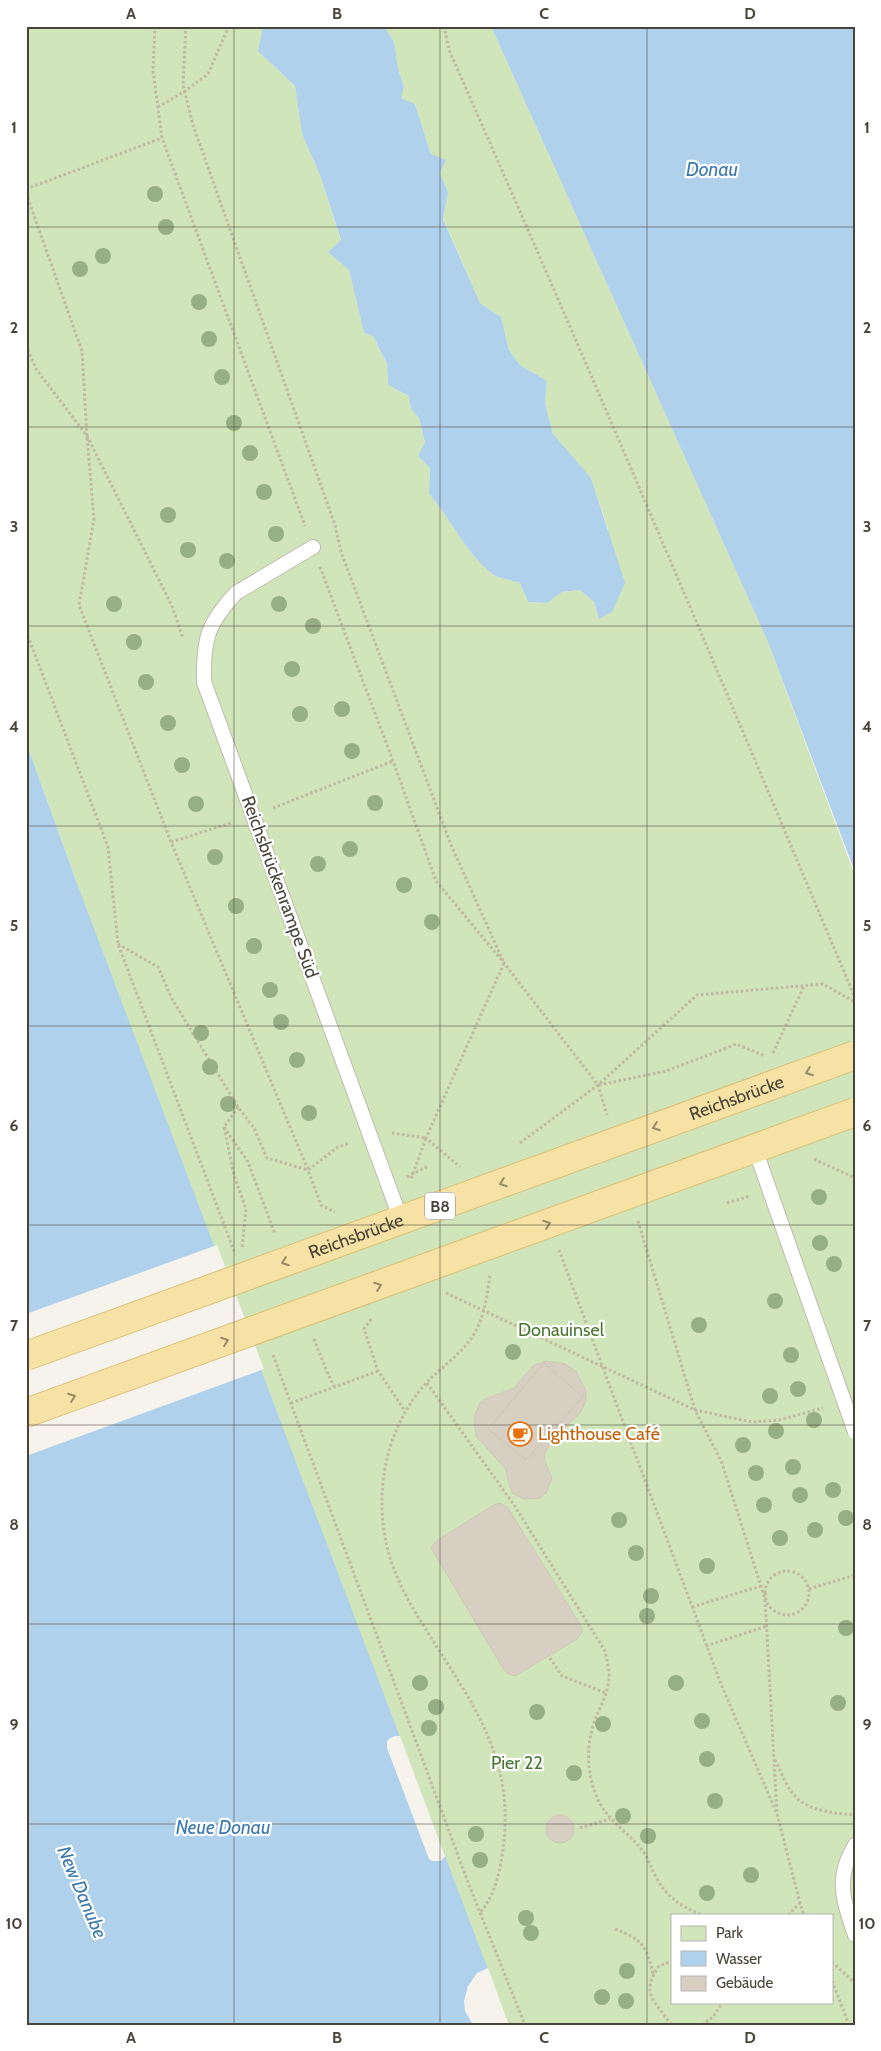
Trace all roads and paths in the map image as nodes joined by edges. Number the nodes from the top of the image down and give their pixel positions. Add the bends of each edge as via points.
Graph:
1 (155, 26) edge
2 (186, 26) edge
3 (229, 26) edge
4 (444, 26) edge
5 (185, 92) junction
6 (158, 107) junction
7 (162, 138) junction
8 (26, 191) edge
9 (26, 345) edge
10 (87, 436) junction
11 (313, 547) junction
12 (172, 606) dead end
13 (393, 761) junction
14 (264, 811) dead end
15 (237, 822) dead end
16 (171, 842) junction
17 (118, 944) dead end
18 (504, 963) junction
19 (804, 986) junction
20 (855, 1000) edge
21 (773, 1055) dead end
22 (855, 1055) edge
23 (772, 1060) dead end
24 (598, 1085) junction
25 (238, 1107) junction
26 (855, 1112) edge
27 (608, 1120) dead end
28 (384, 1132) dead end
29 (426, 1138) junction
30 (357, 1141) dead end
31 (519, 1144) dead end
32 (755, 1149) junction
33 (810, 1158) dead end
34 (308, 1170) junction
35 (464, 1170) dead end
36 (855, 1178) edge
37 (321, 1206) dead end
38 (401, 1220) junction
39 (638, 1220) dead end
40 (558, 1246) dead end
41 (242, 1248) dead end
42 (490, 1274) dead end
43 (441, 1290) dead end
44 (484, 1312) junction
45 (364, 1329) dead end
46 (26, 1356) edge
47 (603, 1367) junction
48 (378, 1371) junction
49 (427, 1383) junction
50 (291, 1404) dead end
51 (829, 1406) dead end
52 (695, 1410) junction
53 (405, 1411) junction
54 (26, 1413) edge
55 (855, 1432) edge
56 (855, 1575) edge
57 (761, 1586) junction
58 (810, 1589) junction
59 (765, 1598) junction
60 (692, 1607) junction
61 (767, 1626) junction
62 (706, 1646) junction
63 (550, 1658) dead end
64 (606, 1693) junction
65 (774, 1757) junction
66 (777, 1814) junction
67 (855, 1815) edge
68 (610, 1819) junction
69 (580, 1828) dead end
70 (855, 1845) edge
71 (800, 1903) junction
72 (481, 1912) dead end
73 (700, 1914) edge
74 (789, 1914) edge
75 (804, 1914) edge
76 (615, 1929) dead end
77 (855, 1935) edge
78 (671, 1960) edge
79 (834, 1964) edge
80 (653, 1975) junction
81 (855, 1983) edge
82 (834, 1986) edge
83 (722, 2004) edge
84 (671, 2025) edge
85 (702, 2025) edge
86 (849, 2025) edge

1 - 6 path via 153,71
2 - 5 path
3 - 5 path via 208,74
4 - 20 path via 449,50 726,690
5 - 6 path
5 - 18 path via 193,126 335,525 341,552 451,845
6 - 7 path
7 - 8 path
7 - 11 path
8 - 10 path via 82,351
9 - 10 path via 36,369
10 - 12 path
10 - 16 path via 94,519 79,605
11 - 13 path
11 - 38 lane, Reichsbrückenrampe Süd, bridge via 236,594 219,612 209,631 204,654 204,682
13 - 14 path
13 - 18 path via 436,881
15 - 16 path
16 - 34 path
17 - 25 path via 158,967 172,999
18 - 24 path
18 - 29 path
19 - 20 path via 823,984
19 - 21 path
19 - 24 path via 697,995
22 -> 38 main road, Reichsbrücke / B8, bridge
23 - 24 path, bridge via 736,1044 666,1071
24 - 27 path
24 - 31 path
25 - 34 path via 254,1128 267,1158
25 - 41 path via 224,1127 234,1175 246,1209
26 - 32 main road, bridge
28 - 29 path
29 - 35 path
30 - 34 path via 338,1147
54 -> 32 main road, bridge
32 - 55 lane, bridge
33 - 36 path
34 - 37 path
38 -> 46 main road, Reichsbrücke / B8, bridge
39 - 52 path
40 - 47 path
42 - 44 path
43 - 44 path
44 - 47 path
44 - 49 path via 470,1340
45 - 48 path
47 - 52 path
47 - 60 path
48 - 50 path
48 - 53 path
49 - 53 path
49 - 64 path via 514,1505 597,1636 608,1664
51 - 52 path via 779,1420 752,1422
52 - 57 path via 722,1464
53 - 72 path via 384,1469 381,1506 385,1537 395,1573 475,1707 490,1738 500,1770 505,1826 502,1854 494,1890
56 - 58 path
57 - 59 path
57 - 60 path
58 - 59 path via 808,1604 788,1616 774,1612
58 - 59 path via 803,1576 783,1571 767,1584
59 - 61 path
60 - 62 path
61 - 62 path
61 - 65 path
62 - 66 path
63 - 64 path via 562,1676
64 - 68 path via 592,1729 589,1766 593,1786
65 - 66 path
65 - 67 path via 799,1802 826,1812
66 - 71 path
68 - 69 path
68 - 73 path via 641,1849 656,1879 671,1898
70 - 77 lane via 846,1859 843,1903
71 - 74 path
71 - 75 path
76 - 80 path via 643,1945 648,1952
78 - 80 path via 659,1966
79 - 81 path
80 - 84 path via 649,1984 650,1997
82 - 86 path
83 - 85 path

